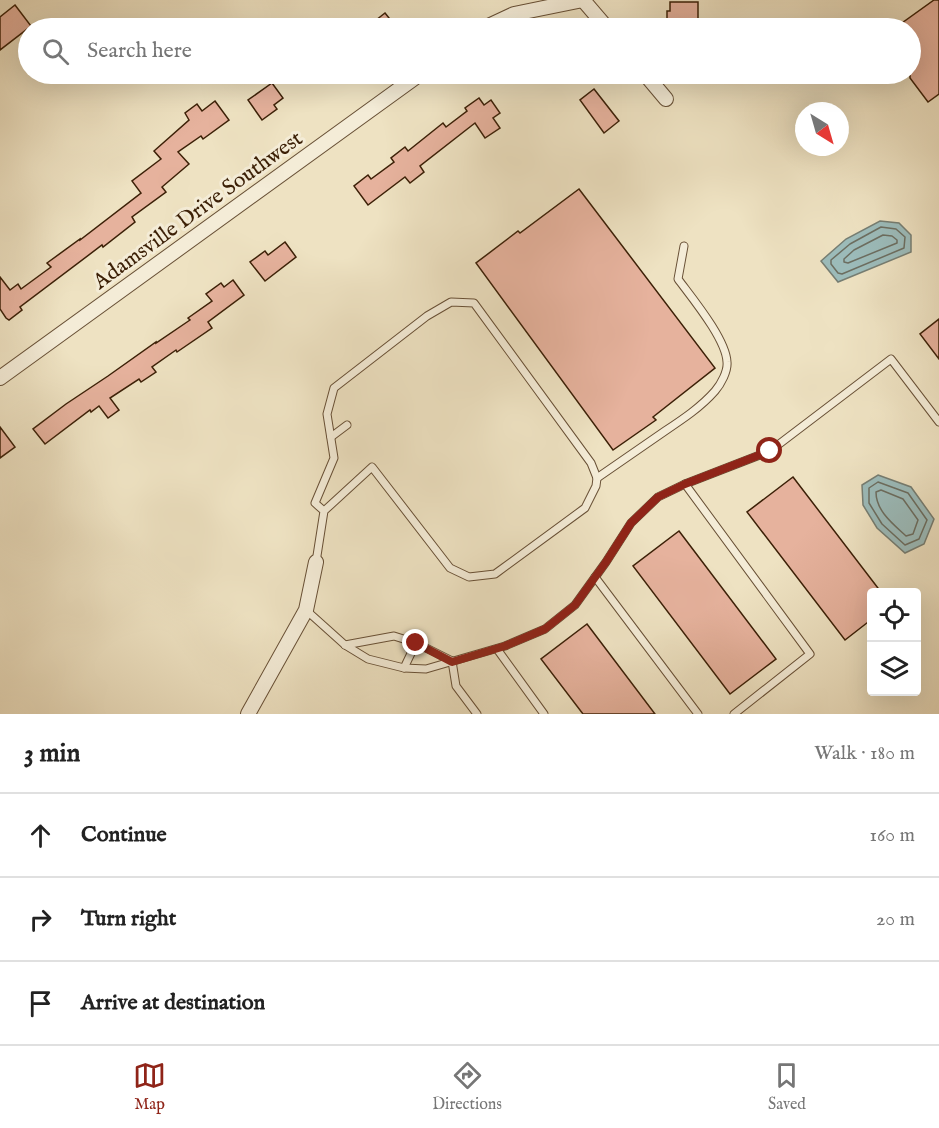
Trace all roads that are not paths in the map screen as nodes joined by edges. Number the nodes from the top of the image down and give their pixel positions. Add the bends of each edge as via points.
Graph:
1 (583, 0) edge
2 (505, 18) edge
3 (598, 18) edge
4 (406, 84) edge
5 (653, 84) edge
6 (666, 99) dead end
7 (684, 246) dead end
8 (0, 378) edge
9 (939, 422) edge
10 (347, 425) dead end
11 (331, 436) junction
12 (597, 478) junction
13 (685, 484) junction
14 (324, 510) junction
15 (316, 562) joint
16 (595, 578) junction
17 (306, 610) junction
18 (416, 643) junction
19 (345, 645) junction
20 (498, 649) junction
21 (452, 662) junction
22 (404, 668) junction
23 (248, 714) edge
24 (477, 714) edge
25 (544, 714) edge
26 (698, 714) edge
27 (734, 714) edge

1 - 2 street
1 - 3 street
4 - 8 street, Adamsville Drive Southwest
5 - 6 street
7 - 12 lane via 678,279 721,342 728,364 723,378 700,406
9 - 13 lane via 891,359 770,451
10 - 11 lane
11 - 12 lane via 327,414 334,388 427,316 451,302 474,303 591,463
11 - 14 lane via 334,458 315,502
12 - 14 lane via 585,508 495,574 469,577 450,568 372,467
13 - 16 lane via 658,497 631,523
13 - 27 lane via 810,654
14 - 15 lane
15 - 17 street
16 - 20 lane via 575,605 545,629
16 - 26 lane
17 - 19 lane
17 - 23 street
18 - 19 lane via 394,636
18 - 21 lane
18 - 22 lane
19 - 22 lane via 368,658
20 - 21 lane
20 - 25 lane
21 - 22 lane via 426,669
21 - 24 lane via 456,686

